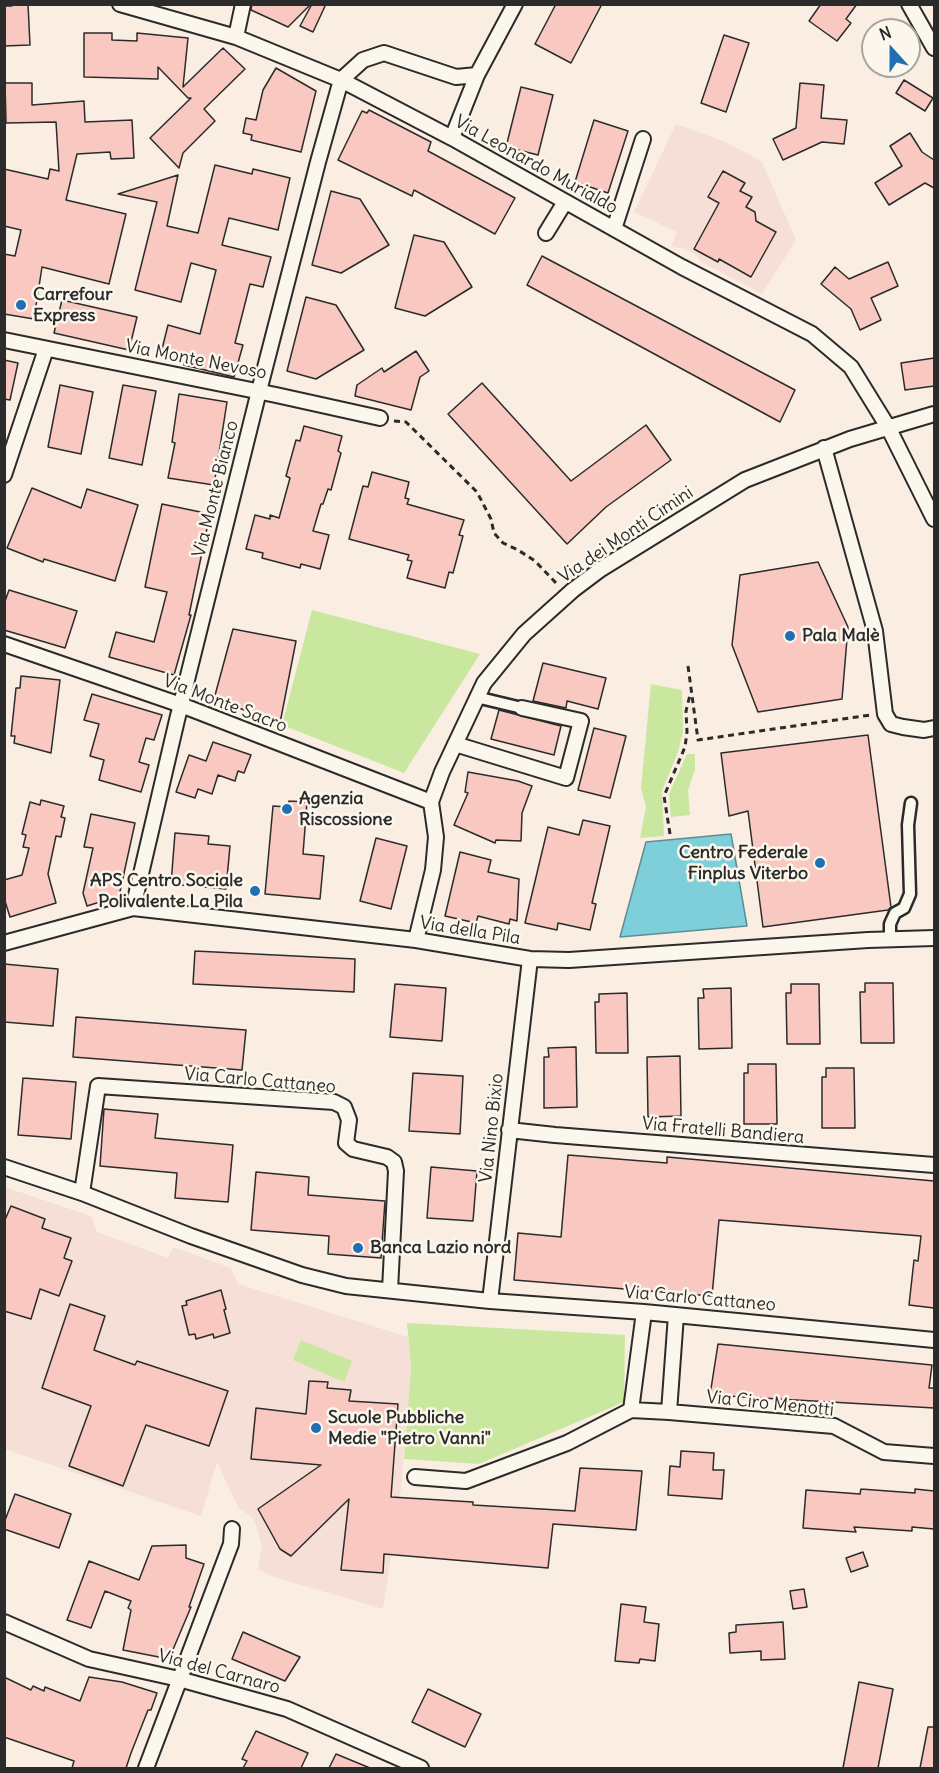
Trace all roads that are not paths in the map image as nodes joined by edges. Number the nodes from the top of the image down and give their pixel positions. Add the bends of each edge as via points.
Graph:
1 (120, 4) edge
2 (243, 4) edge
3 (515, 4) edge
4 (909, 4) edge
5 (236, 37) junction
6 (933, 41) edge
7 (477, 75) junction
8 (456, 77) junction
9 (341, 80) junction
10 (469, 96) junction
11 (452, 138) junction
12 (642, 140) dead end
13 (565, 202) junction
14 (614, 229) junction
15 (546, 233) dead end
16 (4, 340) edge
17 (46, 349) junction
18 (259, 392) junction
19 (934, 414) edge
20 (380, 418) road end
21 (888, 427) junction
22 (824, 448) junction
23 (4, 475) edge
24 (934, 519) edge
25 (4, 644) edge
26 (476, 697) junction
27 (181, 705) junction
28 (522, 708) joint
29 (934, 728) edge
30 (455, 744) junction
31 (432, 802) junction
32 (910, 803) dead end
33 (133, 908) junction
34 (934, 938) edge
35 (890, 939) junction
36 (416, 940) junction
37 (4, 943) edge
38 (530, 959) junction
39 (509, 1130) junction
40 (934, 1166) edge
41 (6, 1167) edge
42 (82, 1193) junction
43 (390, 1290) junction
44 (490, 1301) junction
45 (644, 1312) junction
46 (676, 1315) junction
47 (934, 1340) edge
48 (631, 1410) junction
49 (669, 1412) junction
50 (934, 1456) edge
51 (415, 1477) dead end
52 (232, 1529) dead end
53 (4, 1622) edge
54 (179, 1679) junction
55 (146, 1768) edge
56 (420, 1768) edge

1 - 5 street, Via Leonardo Murialdo
2 - 5 street
3 - 7 street
4 - 6 street
5 - 9 street, Via Leonardo Murialdo
7 - 8 street
7 - 10 street
8 - 9 street via 384,53 363,60
8 - 10 street
9 - 11 street, Via Leonardo Murialdo
9 - 18 street, Via Monte Bianco
10 - 11 street
11 - 13 street, Via Leonardo Murialdo
12 - 14 street
13 - 14 street, Via Leonardo Murialdo
13 - 15 street
14 - 21 street, Via Leonardo Murialdo via 813,334 851,367
16 - 17 street, Via Monte Nevoso
17 - 18 street, Via Monte Nevoso
17 - 23 street
18 - 20 street, Via Monte Nevoso
18 - 27 street, Via Monte Bianco
19 - 21 street, Via dei Monti Cimini
21 - 22 street, Via dei Monti Cimini
21 - 24 street, Via Leonardo Murialdo
22 - 26 street, Via dei Monti Cimini via 745,480 626,553 567,595 524,634
22 - 29 street via 875,631 885,714 891,723 903,728
25 - 27 street, Via Monte Sacro
26 - 28 street
26 - 30 street, Via dei Monti Cimini
27 - 31 street, Via Monte Sacro
27 - 33 street, Via Monte Bianco
28 - 30 street via 581,721 566,777
30 - 31 street, Via dei Monti Cimini
31 - 36 street, Via dei Monti Cimini via 434,859
32 - 35 street via 910,894 890,924
33 - 36 street, Via della Pila
33 - 37 street, Via della Pila
34 - 35 street, Via della Pila
35 - 38 street, Via della Pila via 569,960
36 - 38 street, Via della Pila
38 - 39 street, Via Nino Bixio
39 - 40 street, Via Fratelli Bandiera
39 - 44 street, Via Nino Bixio
41 - 42 street, Via Carlo Cattaneo
42 - 43 street, Via Carlo Cattaneo via 302,1275 346,1286
42 - 43 street, Via Carlo Cattaneo via 98,1086 334,1102 344,1107 349,1120 346,1143 353,1149 394,1162
43 - 44 street, Via Carlo Cattaneo
44 - 45 street, Via Carlo Cattaneo
45 - 46 street, Via Carlo Cattaneo
45 - 48 street
46 - 47 street, Via Carlo Cattaneo
46 - 49 street
48 - 49 street, Via Ciro Menotti
48 - 51 street via 567,1443 466,1481
49 - 50 street, Via Ciro Menotti via 834,1426 884,1452
52 - 54 street via 231,1544
53 - 54 street, Via del Carnaro via 89,1659
54 - 55 street
54 - 56 street, Via del Carnaro via 287,1709

